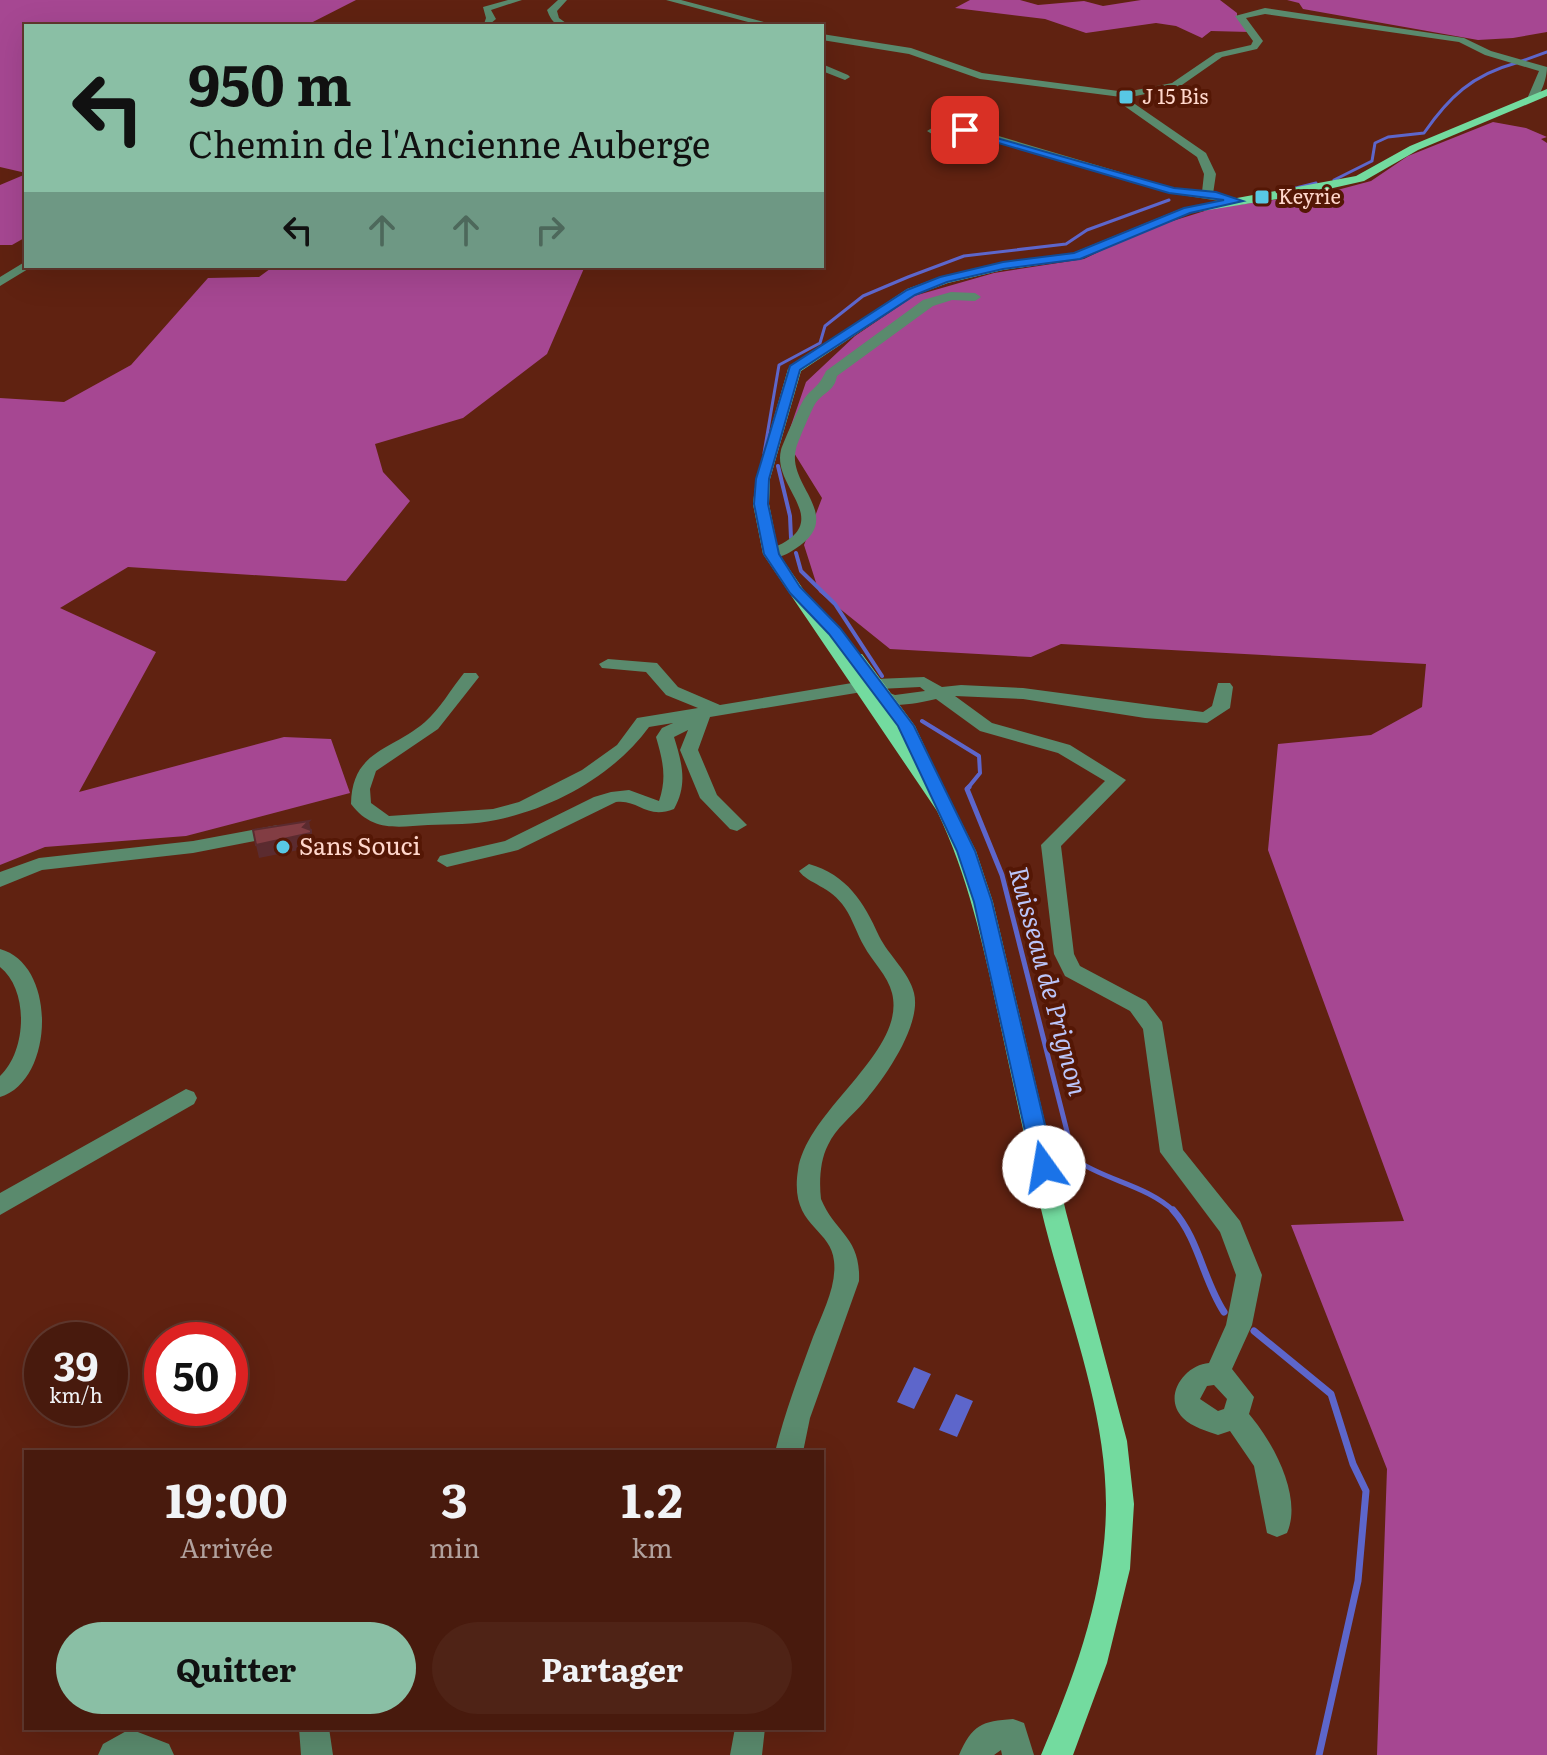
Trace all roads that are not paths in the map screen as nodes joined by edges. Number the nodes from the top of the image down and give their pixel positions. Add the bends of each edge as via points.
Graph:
1 (484, 0) edge
2 (518, 0) edge
3 (563, 0) edge
4 (670, 0) edge
5 (487, 24) edge
6 (562, 24) edge
7 (766, 24) edge
8 (824, 37) edge
9 (824, 68) edge
10 (845, 77) dead end
11 (1541, 90) edge
12 (1126, 95) junction
13 (932, 131) dead end
14 (1173, 191) junction
15 (1207, 194) junction
16 (1238, 201) junction
17 (1186, 206) junction
18 (24, 268) edge
19 (0, 282) edge
20 (975, 297) dead end
21 (770, 450) junction
22 (788, 450) junction
23 (771, 554) junction
24 (608, 664) dead end
25 (470, 677) dead end
26 (876, 684) junction
27 (1224, 687) dead end
28 (943, 695) junction
29 (896, 701) junction
30 (707, 714) junction
31 (945, 809) junction
32 (737, 825) dead end
33 (294, 827) edge
34 (447, 861) dead end
35 (809, 871) dead end
36 (0, 880) edge
37 (0, 956) edge
38 (0, 1089) edge
39 (186, 1098) dead end
40 (0, 1205) edge
41 (1217, 1374) junction
42 (1235, 1417) junction
43 (789, 1450) edge
44 (1277, 1524) dead end
45 (314, 1730) edge
46 (750, 1730) edge
47 (114, 1755) edge
48 (158, 1755) edge
49 (317, 1755) edge
50 (746, 1755) edge
51 (975, 1755) edge
52 (1018, 1755) edge
53 (1057, 1755) edge

1 - 5 street via 480,16
2 - 5 street via 486,9 491,19
3 - 6 street via 552,10
4 - 7 street
8 - 12 street via 911,51 980,76
9 - 10 street
11 - 12 street via 1544,69 1447,36 1258,11 1240,16 1258,41 1254,47 1219,55 1175,85
11 - 16 main road via 1360,179
12 - 15 street via 1127,103 1202,155 1210,174
13 - 14 street via 975,132
14 - 15 street
14 - 17 street
15 - 16 street
15 - 17 street
16 - 17 main road
17 - 21 main road via 1076,256 1003,266 911,292 795,369
18 - 19 street
20 - 22 street via 951,296 928,303 831,374 828,387 815,392
21 - 22 street
21 - 23 main road via 761,504
22 - 23 street via 809,517 803,534 788,549
23 - 26 main road
24 - 30 street via 651,667 672,691
25 - 30 street via 432,725 368,768 361,804 374,817 407,822 493,815 526,806 589,774 623,749 643,722
26 - 28 street via 924,682
26 - 29 main road
26 - 30 street
26 - 31 main road
27 - 28 street via 1221,708 1207,718 1010,692 956,690
28 - 29 street
28 - 41 street via 986,727 1064,749 1117,780 1051,845 1064,954 1072,971 1138,1006 1154,1028 1172,1152 1231,1228 1249,1275 1239,1325
29 - 31 main road
30 - 32 street via 689,750 709,798
30 - 34 street via 665,737 674,784 667,805 647,807 628,795 615,797 511,846
31 - 53 main road via 983,902 1117,1463 1120,1505 1113,1594 1085,1688
33 - 36 street via 193,847 39,864
35 - 43 street via 827,876 845,891 903,993 902,1021 893,1041 815,1148 807,1193 846,1257 846,1281
37 - 38 street via 19,971 29,992 31,1035 17,1073
39 - 40 street
41 - 42 street via 1241,1397
41 - 42 street via 1200,1375 1185,1397 1203,1418 1218,1423
42 - 44 street via 1271,1465
45 - 49 street
46 - 50 street
47 - 48 street via 130,1744
51 - 52 street via 989,1736 1013,1734

